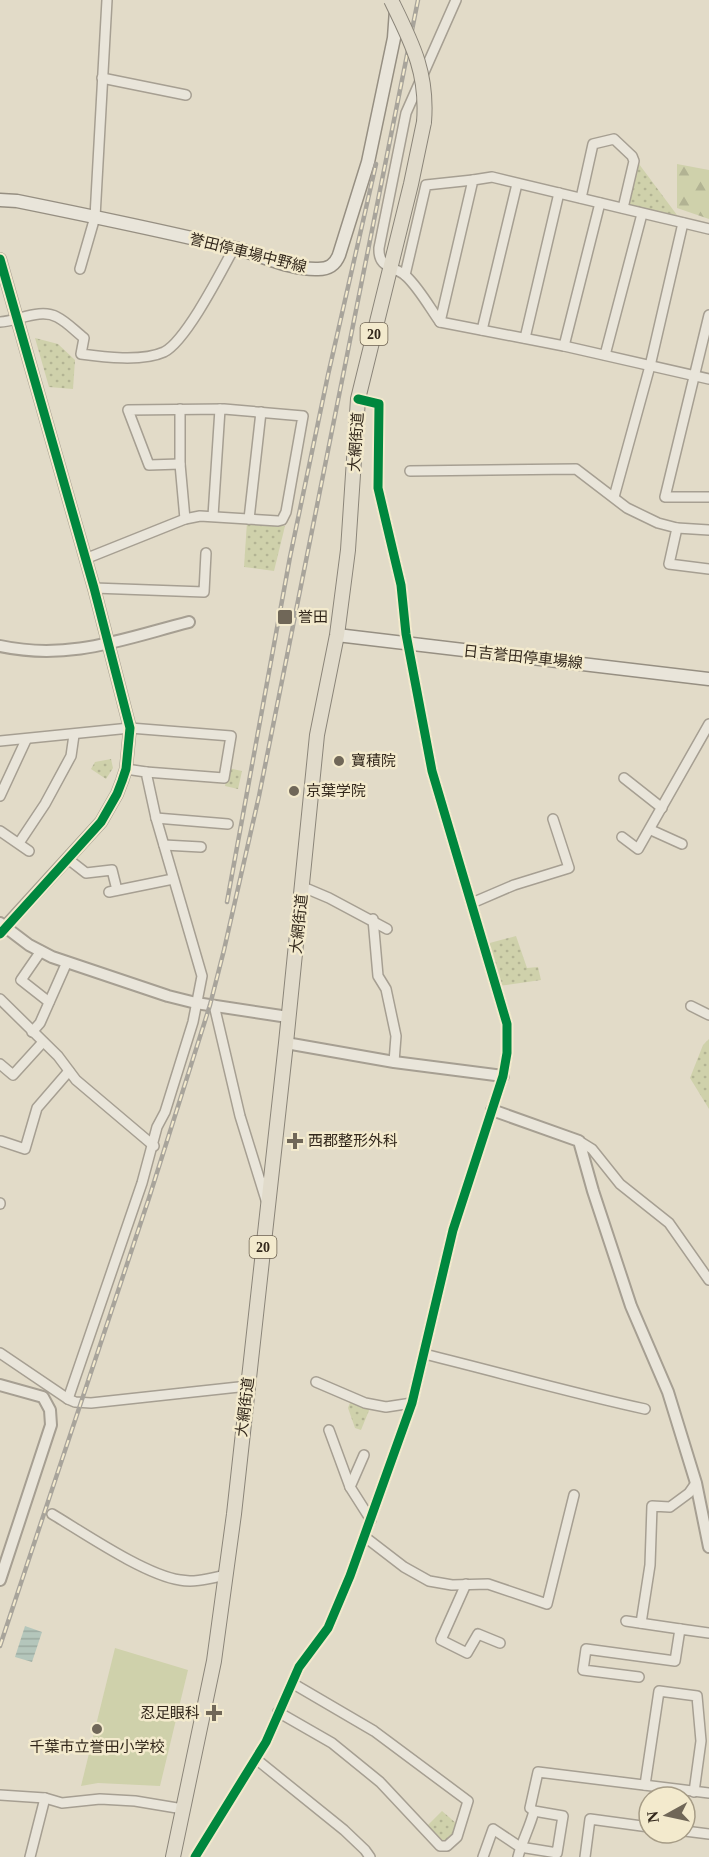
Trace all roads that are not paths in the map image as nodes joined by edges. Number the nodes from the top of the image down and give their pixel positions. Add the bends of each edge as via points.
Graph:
1 (106, 0) edge
2 (391, 0) edge
3 (396, 0) edge
4 (456, 0) edge
5 (102, 78) junction
6 (186, 95) dead end
7 (473, 180) junction
8 (517, 184) junction
9 (559, 193) junction
10 (581, 198) junction
11 (0, 200) edge
12 (600, 203) junction
13 (623, 208) junction
14 (642, 214) junction
15 (95, 218) junction
16 (683, 222) junction
17 (709, 229) edge
18 (234, 248) junction
19 (0, 259) edge
20 (80, 269) dead end
21 (390, 269) junction
22 (405, 275) junction
23 (709, 315) edge
24 (17, 320) junction
25 (0, 322) edge
26 (440, 322) junction
27 (482, 330) junction
28 (525, 338) junction
29 (564, 346) junction
30 (605, 355) junction
31 (650, 366) junction
32 (694, 376) junction
33 (709, 379) edge
34 (358, 399) junction
35 (180, 409) junction
36 (220, 409) junction
37 (261, 412) junction
38 (180, 464) junction
39 (411, 471) dead end
40 (614, 497) junction
41 (709, 497) edge
42 (213, 516) junction
43 (185, 519) junction
44 (249, 519) junction
45 (678, 528) junction
46 (709, 530) edge
47 (206, 553) dead end
48 (85, 559) junction
49 (709, 569) edge
50 (94, 588) junction
51 (189, 622) dead end
52 (337, 635) junction
53 (107, 644) junction
54 (409, 644) junction
55 (0, 646) edge
56 (709, 679) edge
57 (709, 724) edge
58 (130, 728) junction
59 (74, 735) junction
60 (26, 740) junction
61 (0, 741) edge
62 (126, 769) junction
63 (146, 772) junction
64 (624, 778) dead end
65 (0, 795) edge
66 (662, 808) junction
67 (156, 818) junction
68 (553, 819) dead end
69 (228, 824) dead end
70 (651, 830) junction
71 (0, 831) edge
72 (622, 837) dead end
73 (19, 843) junction
74 (682, 844) dead end
75 (164, 845) junction
76 (201, 847) dead end
77 (29, 851) dead end
78 (68, 859) junction
79 (173, 879) junction
80 (303, 887) junction
81 (472, 903) junction
82 (372, 920) junction
83 (2, 928) edge
84 (387, 929) dead end
85 (41, 951) junction
86 (66, 962) junction
87 (0, 999) edge
88 (49, 1002) junction
89 (196, 1003) junction
90 (214, 1005) junction
91 (691, 1006) dead end
92 (709, 1015) edge
93 (288, 1017) junction
94 (32, 1032) junction
95 (43, 1042) junction
96 (286, 1043) junction
97 (393, 1062) junction
98 (0, 1064) edge
99 (69, 1071) junction
100 (503, 1076) junction
101 (492, 1110) junction
102 (579, 1141) junction
103 (0, 1142) edge
104 (153, 1146) junction
105 (267, 1202) junction
106 (709, 1280) edge
107 (0, 1353) edge
108 (424, 1354) junction
109 (316, 1382) dead end
110 (0, 1385) edge
111 (248, 1386) junction
112 (68, 1399) junction
113 (412, 1403) junction
114 (645, 1409) dead end
115 (328, 1430) dead end
116 (364, 1455) dead end
117 (696, 1483) junction
118 (350, 1486) junction
119 (574, 1496) dead end
120 (52, 1514) dead end
121 (706, 1515) edge
122 (371, 1520) junction
123 (365, 1537) junction
124 (709, 1546) edge
125 (226, 1575) junction
126 (0, 1580) edge
127 (466, 1584) junction
128 (626, 1622) dead end
129 (641, 1623) junction
130 (680, 1629) junction
131 (709, 1633) edge
132 (500, 1643) dead end
133 (616, 1653) junction
134 (614, 1674) junction
135 (639, 1677) dead end
136 (292, 1683) junction
137 (278, 1712) junction
138 (256, 1759) junction
139 (645, 1785) joint
140 (695, 1785) edge
141 (0, 1795) edge
142 (45, 1798) junction
143 (183, 1809) junction
144 (534, 1811) junction
145 (637, 1825) edge
146 (519, 1852) edge
147 (30, 1857) edge
148 (173, 1857) edge
149 (195, 1857) edge
150 (370, 1857) edge
151 (483, 1857) edge
152 (585, 1857) edge

1 - 5 street
2 - 21 main road, 大網街道 / 20, bridge via 416,50 425,91 424,122
3 - 18 main road, 誉田停車場中野線 via 394,38 368,162 336,263 324,269 303,268
4 - 21 street via 406,113 379,249 381,259
5 - 6 street
5 - 15 street
7 - 8 street via 492,177
7 - 22 street via 426,185
7 - 26 street
8 - 9 street
8 - 27 street
9 - 10 street
9 - 28 street
10 - 12 street
10 - 13 street via 594,144 614,140 634,161
11 - 15 main road, 誉田停車場中野線
12 - 13 street
12 - 29 street
13 - 14 street
14 - 16 street
14 - 30 street
15 - 18 main road, 誉田停車場中野線
15 - 20 street
16 - 17 street
16 - 31 street
18 - 24 street via 183,335 164,352 106,357 81,354 84,338 55,316 39,314
19 - 24 street
21 - 22 street
21 - 34 main road, 大網街道 / 20
22 - 26 street
23 - 32 street
24 - 25 street
24 - 48 street
26 - 27 street
27 - 28 street
28 - 29 street
29 - 30 street
30 - 31 street
31 - 32 street
31 - 40 street
32 - 33 street
32 - 41 street via 665,497
34 - 52 main road, 大網街道 / 20 via 348,550
34 - 54 street via 379,404 378,488 401,585
35 - 36 street
35 - 38 street
35 - 38 street via 128,410 149,465
36 - 37 street
36 - 42 street
37 - 44 street
37 - 44 street via 303,416 282,520
38 - 43 street
39 - 40 street via 576,469
40 - 45 street via 643,516
42 - 43 street
42 - 44 street
43 - 48 street
45 - 46 street
45 - 49 street via 669,564
47 - 50 street via 204,592
48 - 50 street
50 - 53 street
51 - 53 street
52 - 54 main road, 日吉誉田停車場線
52 - 80 main road, 大網街道 / 20 via 317,735
53 - 55 street via 41,652
53 - 58 street
54 - 56 main road, 日吉誉田停車場線
54 - 81 street via 432,771
57 - 66 street
58 - 59 street
58 - 62 street
58 - 63 street via 231,736 224,778
59 - 60 street
59 - 73 street via 71,756
60 - 61 street
60 - 65 street
62 - 63 street
62 - 78 street via 101,822
63 - 67 street
64 - 66 street
66 - 70 street
67 - 69 street
67 - 75 street
68 - 81 street via 569,868
70 - 72 street via 638,849
70 - 74 street
71 - 73 street
73 - 77 street
75 - 76 street
75 - 79 street
78 - 79 street via 86,873 112,870 113,891
78 - 83 street
79 - 89 street via 201,967
80 - 82 street
80 - 93 main road, 大網街道 / 20
81 - 100 street via 507,1024
82 - 84 street
82 - 97 street via 378,976 386,988 396,1036
83 - 85 street
85 - 86 street
85 - 88 street via 21,980
86 - 88 street
86 - 89 street
87 - 94 street
88 - 94 street
89 - 90 street
89 - 104 street
90 - 93 street
90 - 105 street via 240,1116
91 - 92 street
93 - 96 main road, 大網街道 / 20
94 - 95 street
95 - 98 street via 13,1075
95 - 99 street
96 - 97 street
96 - 105 main road, 大網街道 / 20
97 - 100 street
99 - 103 street via 37,1108 24,1149
99 - 104 street
100 - 101 street
101 - 102 street
101 - 108 street via 453,1230
102 - 106 street via 592,1149 620,1184 669,1223
102 - 117 street via 631,1306 668,1392
104 - 112 street
105 - 111 main road, 大網街道 / 20
107 - 112 street
108 - 113 street
108 - 114 street
109 - 113 street via 365,1403 386,1407
110 - 126 street via 43,1397 50,1410 51,1425
111 - 112 street via 91,1403
111 - 125 main road, 大網街道 / 20
113 - 122 street
115 - 118 street
116 - 118 street
117 - 121 street
117 - 129 street via 670,1507 652,1506 650,1565
118 - 122 street
119 - 127 street via 547,1604 488,1584
120 - 125 street via 165,1577 189,1581
121 - 124 street
122 - 123 street
123 - 127 street via 421,1577 443,1584
123 - 136 street via 328,1628
125 - 143 main road, 大網街道 / 20 via 214,1660
127 - 132 street via 441,1640 467,1653 478,1634
128 - 129 street
129 - 130 street
130 - 131 street
130 - 133 street via 675,1661
133 - 134 street
133 - 134 street via 586,1649 583,1670
134 - 135 street
136 - 137 street
136 - 137 street via 374,1731 468,1801 457,1837 447,1846 440,1846 380,1782 332,1743
137 - 138 street
138 - 149 street
138 - 150 street via 344,1830
139 - 140 street via 659,1691 697,1696 701,1741
139 - 144 street via 538,1772 530,1808
141 - 142 street
142 - 143 street via 62,1803 135,1801
142 - 147 street
143 - 148 main road, 大網街道 / 20
144 - 146 street
144 - 146 street via 563,1816 557,1853
145 - 152 street via 590,1819
146 - 151 street via 493,1829

